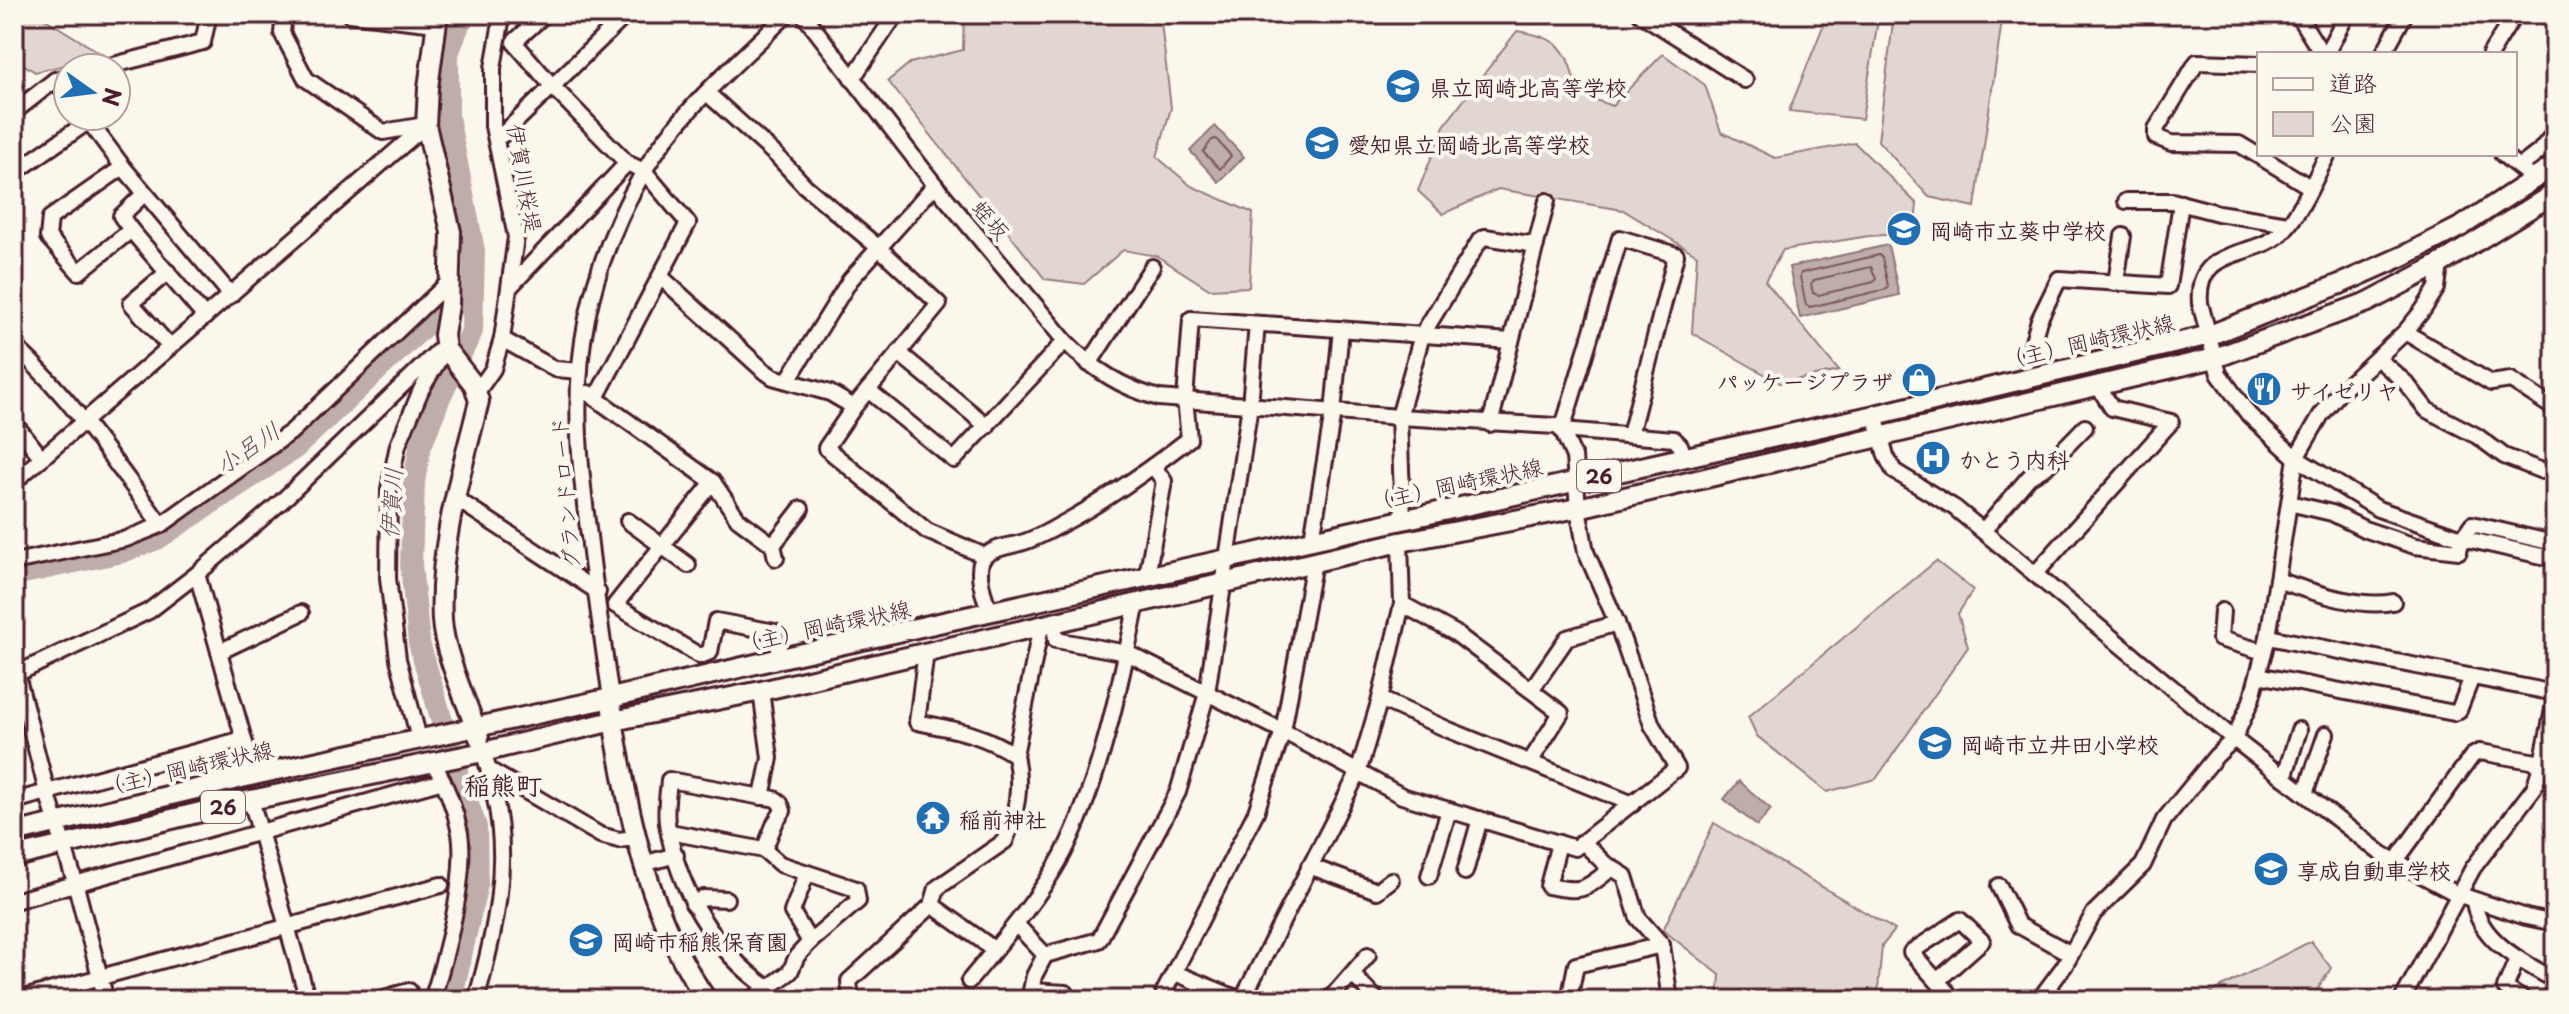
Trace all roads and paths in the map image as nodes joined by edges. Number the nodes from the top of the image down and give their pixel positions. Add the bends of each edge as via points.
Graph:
1 (209, 14) edge
2 (284, 14) edge
3 (349, 14) edge
4 (506, 14) edge
5 (545, 14) edge
6 (627, 14) edge
7 (787, 14) edge
8 (803, 14) edge
9 (896, 14) edge
10 (1641, 14) edge
11 (2297, 14) edge
12 (2347, 14) edge
13 (2405, 14) edge
14 (2515, 14) edge
15 (437, 19) edge
16 (2323, 52) edge
17 (2325, 52) edge
18 (2384, 52) edge
19 (2491, 52) edge
20 (132, 60) edge
21 (2257, 64) edge
22 (852, 79) junction
23 (1745, 80) dead end
24 (52, 85) edge
25 (553, 87) junction
26 (707, 93) junction
27 (14, 112) edge
28 (426, 125) junction
29 (68, 132) edge
30 (97, 132) edge
31 (2555, 132) edge
32 (502, 135) dead end
33 (2257, 151) edge
34 (2264, 156) edge
35 (2327, 156) edge
36 (2504, 156) edge
37 (627, 163) junction
38 (2555, 165) edge
39 (123, 167) junction
40 (644, 171) junction
41 (14, 173) edge
42 (2527, 174) junction
43 (935, 185) junction
44 (2310, 187) junction
45 (144, 194) junction
46 (2554, 195) edge
47 (1547, 201) dead end
48 (2126, 201) dead end
49 (2181, 203) junction
50 (2288, 224) junction
51 (131, 230) junction
52 (2123, 236) dead end
53 (1536, 245) junction
54 (879, 248) junction
55 (2440, 264) junction
56 (1152, 267) dead end
57 (168, 272) junction
58 (661, 277) junction
59 (450, 281) junction
60 (2116, 283) junction
61 (510, 287) junction
62 (231, 295) junction
63 (205, 317) junction
64 (1257, 324) junction
65 (1341, 329) junction
66 (2405, 332) junction
67 (1422, 335) junction
68 (2210, 335) junction
69 (502, 339) junction
70 (1065, 341) junction
71 (1511, 341) junction
72 (445, 342) junction
73 (14, 345) edge
74 (170, 347) junction
75 (899, 353) junction
76 (2215, 358) junction
77 (2377, 358) junction
78 (2027, 362) dead end
79 (1089, 364) junction
80 (579, 378) junction
81 (788, 380) junction
82 (2098, 386) junction
83 (868, 390) junction
84 (477, 392) junction
85 (596, 398) junction
86 (1185, 399) junction
87 (1250, 405) junction
88 (854, 407) junction
89 (2555, 409) edge
90 (1333, 412) junction
91 (1875, 415) junction
92 (1399, 417) junction
93 (86, 421) junction
94 (14, 423) edge
95 (1490, 424) junction
96 (987, 426) junction
97 (2085, 427) dead end
98 (1562, 430) junction
99 (1630, 435) junction
100 (1881, 439) junction
101 (42, 458) junction
102 (1685, 458) junction
103 (2296, 458) junction
104 (1153, 466) junction
105 (2555, 466) edge
106 (1577, 481) junction
107 (14, 482) edge
108 (713, 482) junction
109 (455, 498) junction
110 (2289, 503) junction
111 (1578, 508) junction
112 (801, 509) dead end
113 (1403, 520) junction
114 (628, 521) dead end
115 (161, 525) junction
116 (1983, 531) junction
117 (2462, 538) junction
118 (1312, 539) junction
119 (2555, 539) edge
120 (1400, 542) junction
121 (662, 546) junction
122 (985, 556) junction
123 (1228, 559) junction
124 (2555, 559) edge
125 (14, 562) edge
126 (1314, 562) junction
127 (688, 565) dead end
128 (2036, 573) junction
129 (197, 574) junction
130 (1147, 576) junction
131 (2277, 580) junction
132 (1225, 583) junction
133 (595, 590) junction
134 (2393, 602) dead end
135 (1137, 603) junction
136 (1402, 604) junction
137 (615, 605) junction
138 (2222, 611) dead end
139 (992, 612) junction
140 (301, 613) dead end
141 (1617, 623) junction
142 (1048, 624) junction
143 (2266, 645) junction
144 (219, 652) junction
145 (926, 652) junction
146 (1127, 653) junction
147 (781, 658) junction
148 (15, 671) edge
149 (2258, 675) junction
150 (2472, 677) junction
151 (1531, 690) junction
152 (761, 691) junction
153 (1207, 693) junction
154 (2555, 693) edge
155 (611, 698) junction
156 (1380, 699) junction
157 (2555, 700) edge
158 (613, 721) junction
159 (475, 728) junction
160 (2299, 730) dead end
161 (1283, 731) junction
162 (2326, 734) dead end
163 (243, 739) junction
164 (419, 739) junction
165 (2234, 739) junction
166 (483, 752) junction
167 (1015, 755) junction
168 (1530, 762) junction
169 (434, 763) junction
170 (2547, 763) edge
171 (491, 771) junction
172 (1358, 773) junction
173 (254, 775) junction
174 (2284, 778) junction
175 (443, 781) junction
176 (47, 792) junction
177 (2305, 794) junction
178 (762, 797) junction
179 (251, 800) junction
180 (14, 801) edge
181 (1633, 804) junction
182 (1449, 810) junction
183 (1480, 819) junction
184 (56, 823) junction
185 (262, 830) junction
186 (670, 832) junction
187 (14, 833) edge
188 (634, 838) junction
189 (1583, 842) junction
190 (1559, 843) junction
191 (64, 847) junction
192 (764, 850) junction
193 (676, 855) junction
194 (14, 857) edge
195 (2395, 862) junction
196 (643, 864) junction
197 (1309, 866) junction
198 (1612, 868) junction
199 (1465, 872) dead end
200 (807, 873) junction
201 (1429, 876) dead end
202 (1391, 880) dead end
203 (75, 882) junction
204 (441, 885) dead end
205 (1999, 886) dead end
206 (2457, 894) junction
207 (726, 899) dead end
208 (2474, 900) junction
209 (14, 901) edge
210 (693, 904) junction
211 (932, 905) junction
212 (2555, 923) edge
213 (1016, 924) junction
214 (288, 925) junction
215 (810, 942) junction
216 (1662, 945) junction
217 (995, 950) junction
218 (2071, 954) junction
219 (1045, 955) junction
220 (1368, 955) dead end
221 (2517, 959) junction
222 (1175, 973) junction
223 (1352, 974) junction
224 (99, 976) junction
225 (2555, 980) edge
226 (969, 981) dead end
227 (1937, 981) junction
228 (768, 988) junction
229 (409, 991) dead end
230 (1164, 992) dead end
231 (1066, 993) dead end
232 (1030, 996) edge
233 (16, 1000) edge
234 (106, 1000) edge
235 (308, 1000) edge
236 (377, 1000) edge
237 (432, 1000) edge
238 (476, 1000) edge
239 (707, 1000) edge
240 (751, 1000) edge
241 (851, 1000) edge
242 (1241, 1000) edge
243 (1329, 1000) edge
244 (1377, 1000) edge
245 (1569, 1000) edge
246 (1670, 1000) edge
247 (1954, 1000) edge
248 (2039, 1000) edge
249 (2402, 1000) edge
250 (2524, 1000) edge

1 - 20 street via 203,42
2 - 28 street via 282,33 306,79 383,132
3 - 15 street
4 - 61 street, 伊賀川桜堤 via 493,68 493,126 516,237
5 - 25 street via 514,42
6 - 25 street
7 - 26 street, グランドロード
8 - 22 street, 蛭坂
9 - 22 street
10 - 23 street
11 - 16 street
12 - 17 street
13 - 18 street
14 - 19 street
15 - 28 main road
21 - 33 street via 2197,62 2156,137 2239,144
22 - 43 street, 蛭坂
24 - 27 street
25 - 32 street
25 - 37 street
26 - 40 street, グランドロード
26 - 54 street
28 - 59 main road via 451,232
28 - 62 street
29 - 41 street
30 - 39 street
31 - 42 street
34 - 44 street
35 - 44 street
36 - 42 street
37 - 40 street
37 - 61 street
38 - 42 main road, （主）岡崎環状線 / 26
39 - 45 street
39 - 51 street via 50,218 48,237 79,272
40 - 58 street via 688,223
40 - 80 street, グランドロード via 609,246 587,317
42 - 68 main road, （主）岡崎環状線 / 26 via 2462,226 2403,256
43 - 54 street
43 - 70 street, 蛭坂
44 - 50 street
45 - 51 street via 121,216
45 - 62 street
46 - 55 main road, 26
47 - 53 street
48 - 49 street
49 - 50 street
49 - 60 street via 2168,286
50 - 68 street via 2270,243 2221,257 2206,275 2200,293
51 - 57 street
52 - 60 street
53 - 67 street via 1480,240
53 - 71 street
54 - 75 street via 939,304
54 - 81 street via 850,280
55 - 66 street via 2437,288
55 - 76 main road, 26 via 2368,302
56 - 79 street
57 - 63 street
57 - 74 street via 131,303
58 - 81 street via 763,370
58 - 85 street
59 - 72 main road
59 - 115 street via 291,432
60 - 78 street via 2059,279
61 - 69 street, 伊賀川桜堤
62 - 63 street
63 - 74 street
64 - 65 street
64 - 86 street via 1191,319
64 - 87 street
65 - 67 street
65 - 90 street
66 - 77 street
66 - 89 street via 2491,383 2511,380
67 - 71 street
67 - 92 street
68 - 76 street
68 - 91 main road, （主）岡崎環状線 / 26
69 - 80 street
69 - 84 street, 伊賀川桜堤 via 493,369
70 - 79 street, 蛭坂
70 - 96 street
71 - 95 street
72 - 84 main road
72 - 129 street via 282,501
72 - 164 street via 398,445 389,489 388,578 398,659
73 - 93 street
74 - 93 street
75 - 83 street
75 - 96 street
76 - 82 main road, 26
76 - 103 street via 2219,374 2249,415
77 - 103 street via 2321,415
77 - 105 street via 2427,410 2504,456 2542,471
79 - 86 street, 蛭坂 via 1143,393
80 - 85 street
80 - 133 street, グランドロード via 578,449
81 - 88 street
82 - 100 main road, 26
82 - 128 street via 2112,408 2171,422
83 - 88 street
83 - 96 street via 954,460
84 - 109 main road
85 - 108 street
86 - 87 street, 蛭坂
86 - 104 street via 1189,439
87 - 90 street, 蛭坂
87 - 123 street
88 - 122 street via 826,448 927,531
90 - 92 street, 蛭坂
90 - 118 street
91 - 100 street
91 - 102 main road, （主）岡崎環状線 / 26
92 - 95 street, 蛭坂
92 - 113 street
93 - 101 street
93 - 115 street
94 - 101 street
95 - 98 street, 蛭坂
97 - 116 street via 2029,477
98 - 99 street, 蛭坂
98 - 99 street via 1620,238 1676,255
98 - 106 street
99 - 102 street, 蛭坂 via 1674,439
100 - 111 main road, 26
100 - 116 street via 1894,471
101 - 107 street
102 - 106 main road, （主）岡崎環状線 / 26
103 - 110 street
103 - 117 street via 2378,509
104 - 122 street via 1061,525
104 - 130 street via 1164,481
106 - 111 street
106 - 113 main road, （主）岡崎環状線 / 26
108 - 112 street via 738,519 775,552
108 - 121 street
109 - 133 street
109 - 159 main road via 442,621
110 - 117 street via 2332,513 2415,546 2459,551
110 - 131 street
111 - 120 main road, 26
111 - 141 street via 1586,552
113 - 118 main road, （主）岡崎環状線 / 26
114 - 121 street
115 - 125 street via 126,539
116 - 128 street
117 - 119 street via 2472,524 2549,542
117 - 124 street
118 - 123 main road, （主）岡崎環状線 / 26
120 - 126 main road, 26
120 - 136 street
121 - 127 street
121 - 137 street
122 - 139 street via 983,600
123 - 130 main road, （主）岡崎環状線 / 26
123 - 132 street
126 - 132 main road, 26
126 - 161 street
128 - 165 street
129 - 144 street
129 - 148 street via 149,611
130 - 139 main road, （主）岡崎環状線 / 26
131 - 134 street via 2377,605
131 - 143 street
132 - 135 main road, 26
132 - 153 street
133 - 137 street
133 - 155 street, グランドロード
135 - 142 main road, 26
135 - 146 street
136 - 151 street via 1455,633
136 - 156 street
137 - 147 street via 700,656 710,652 716,621 775,632
138 - 143 street via 2220,639
139 - 147 main road, （主）岡崎環状線 / 26
140 - 144 street
141 - 151 street via 1567,638
141 - 181 street via 1652,725 1677,768
142 - 145 main road, 26
142 - 146 street via 1056,640
142 - 167 street
143 - 149 street
143 - 150 street
144 - 163 street
145 - 152 main road, 26
145 - 167 street via 917,722 974,734
146 - 153 street
146 - 213 street via 1098,767 1063,854
147 - 155 main road, （主）岡崎環状線 / 26
148 - 176 street
149 - 150 street via 2454,713
149 - 165 street
150 - 154 street
151 - 168 street via 1561,713
152 - 158 main road, 26
152 - 178 street via 770,758
153 - 161 street
153 - 219 street via 1178,792 1099,940
155 - 158 main road
155 - 159 main road, （主）岡崎環状線 / 26
156 - 168 street
156 - 172 street
157 - 170 street
158 - 166 main road, 26
158 - 188 main road
159 - 164 main road, 26
159 - 166 main road
160 - 174 street
161 - 172 street
161 - 222 street via 1256,812
162 - 177 street
163 - 173 street
163 - 176 street
164 - 173 main road, （主）岡崎環状線 / 26
165 - 174 street
165 - 218 street via 2164,820 2143,865 2094,913
166 - 169 main road, 26
166 - 171 street
167 - 211 street via 1017,811 1005,841 937,888
168 - 181 street
169 - 175 street
169 - 179 main road, 26
170 - 195 street via 2479,752 2472,756
170 - 206 street
171 - 188 street via 600,835
171 - 238 street via 503,854 493,931
172 - 182 street via 1402,796
172 - 197 street
173 - 184 main road, （主）岡崎環状線 / 26
174 - 177 street
175 - 185 street
175 - 237 street via 454,808 462,865 446,957
176 - 180 street
176 - 184 street
177 - 195 street
178 - 186 street via 669,780
178 - 192 street via 776,799 783,811
179 - 185 street
179 - 191 main road, 26
181 - 189 street
182 - 183 street
182 - 201 street
183 - 190 street
183 - 199 street
184 - 187 main road, （主）岡崎環状線 / 26
184 - 191 street
185 - 203 street
185 - 214 street
186 - 192 street
186 - 193 street
188 - 196 main road
189 - 190 street via 1575,848
189 - 198 street
190 - 198 street via 1548,886 1576,891
191 - 194 main road, 26
191 - 203 street
192 - 200 street via 780,864
193 - 196 street
193 - 210 street
195 - 206 street
196 - 239 main road via 672,941
197 - 202 street via 1377,891
197 - 242 street
198 - 216 street via 1625,876 1638,918
200 - 215 street via 792,912
200 - 215 street via 856,889 858,901
203 - 209 street
203 - 224 street
204 - 214 street
205 - 218 street via 2018,925
206 - 208 street
206 - 249 street
207 - 210 street via 704,898
208 - 212 street
208 - 221 street via 2475,912 2496,941
210 - 228 street via 745,972
211 - 217 street
211 - 241 street via 849,981
213 - 217 street
213 - 219 street
214 - 224 street
214 - 235 street
215 - 228 street via 790,972
216 - 245 street via 1576,965
216 - 246 street
217 - 226 street
218 - 248 street
219 - 232 street
220 - 223 street
221 - 225 street
221 - 250 street via 2505,988
222 - 230 street
222 - 242 street
223 - 243 street
223 - 244 street
224 - 233 street
224 - 234 street
227 - 227 street via 1911,952 1960,920 1982,941
227 - 247 street
228 - 240 street
229 - 236 street
231 - 232 street

